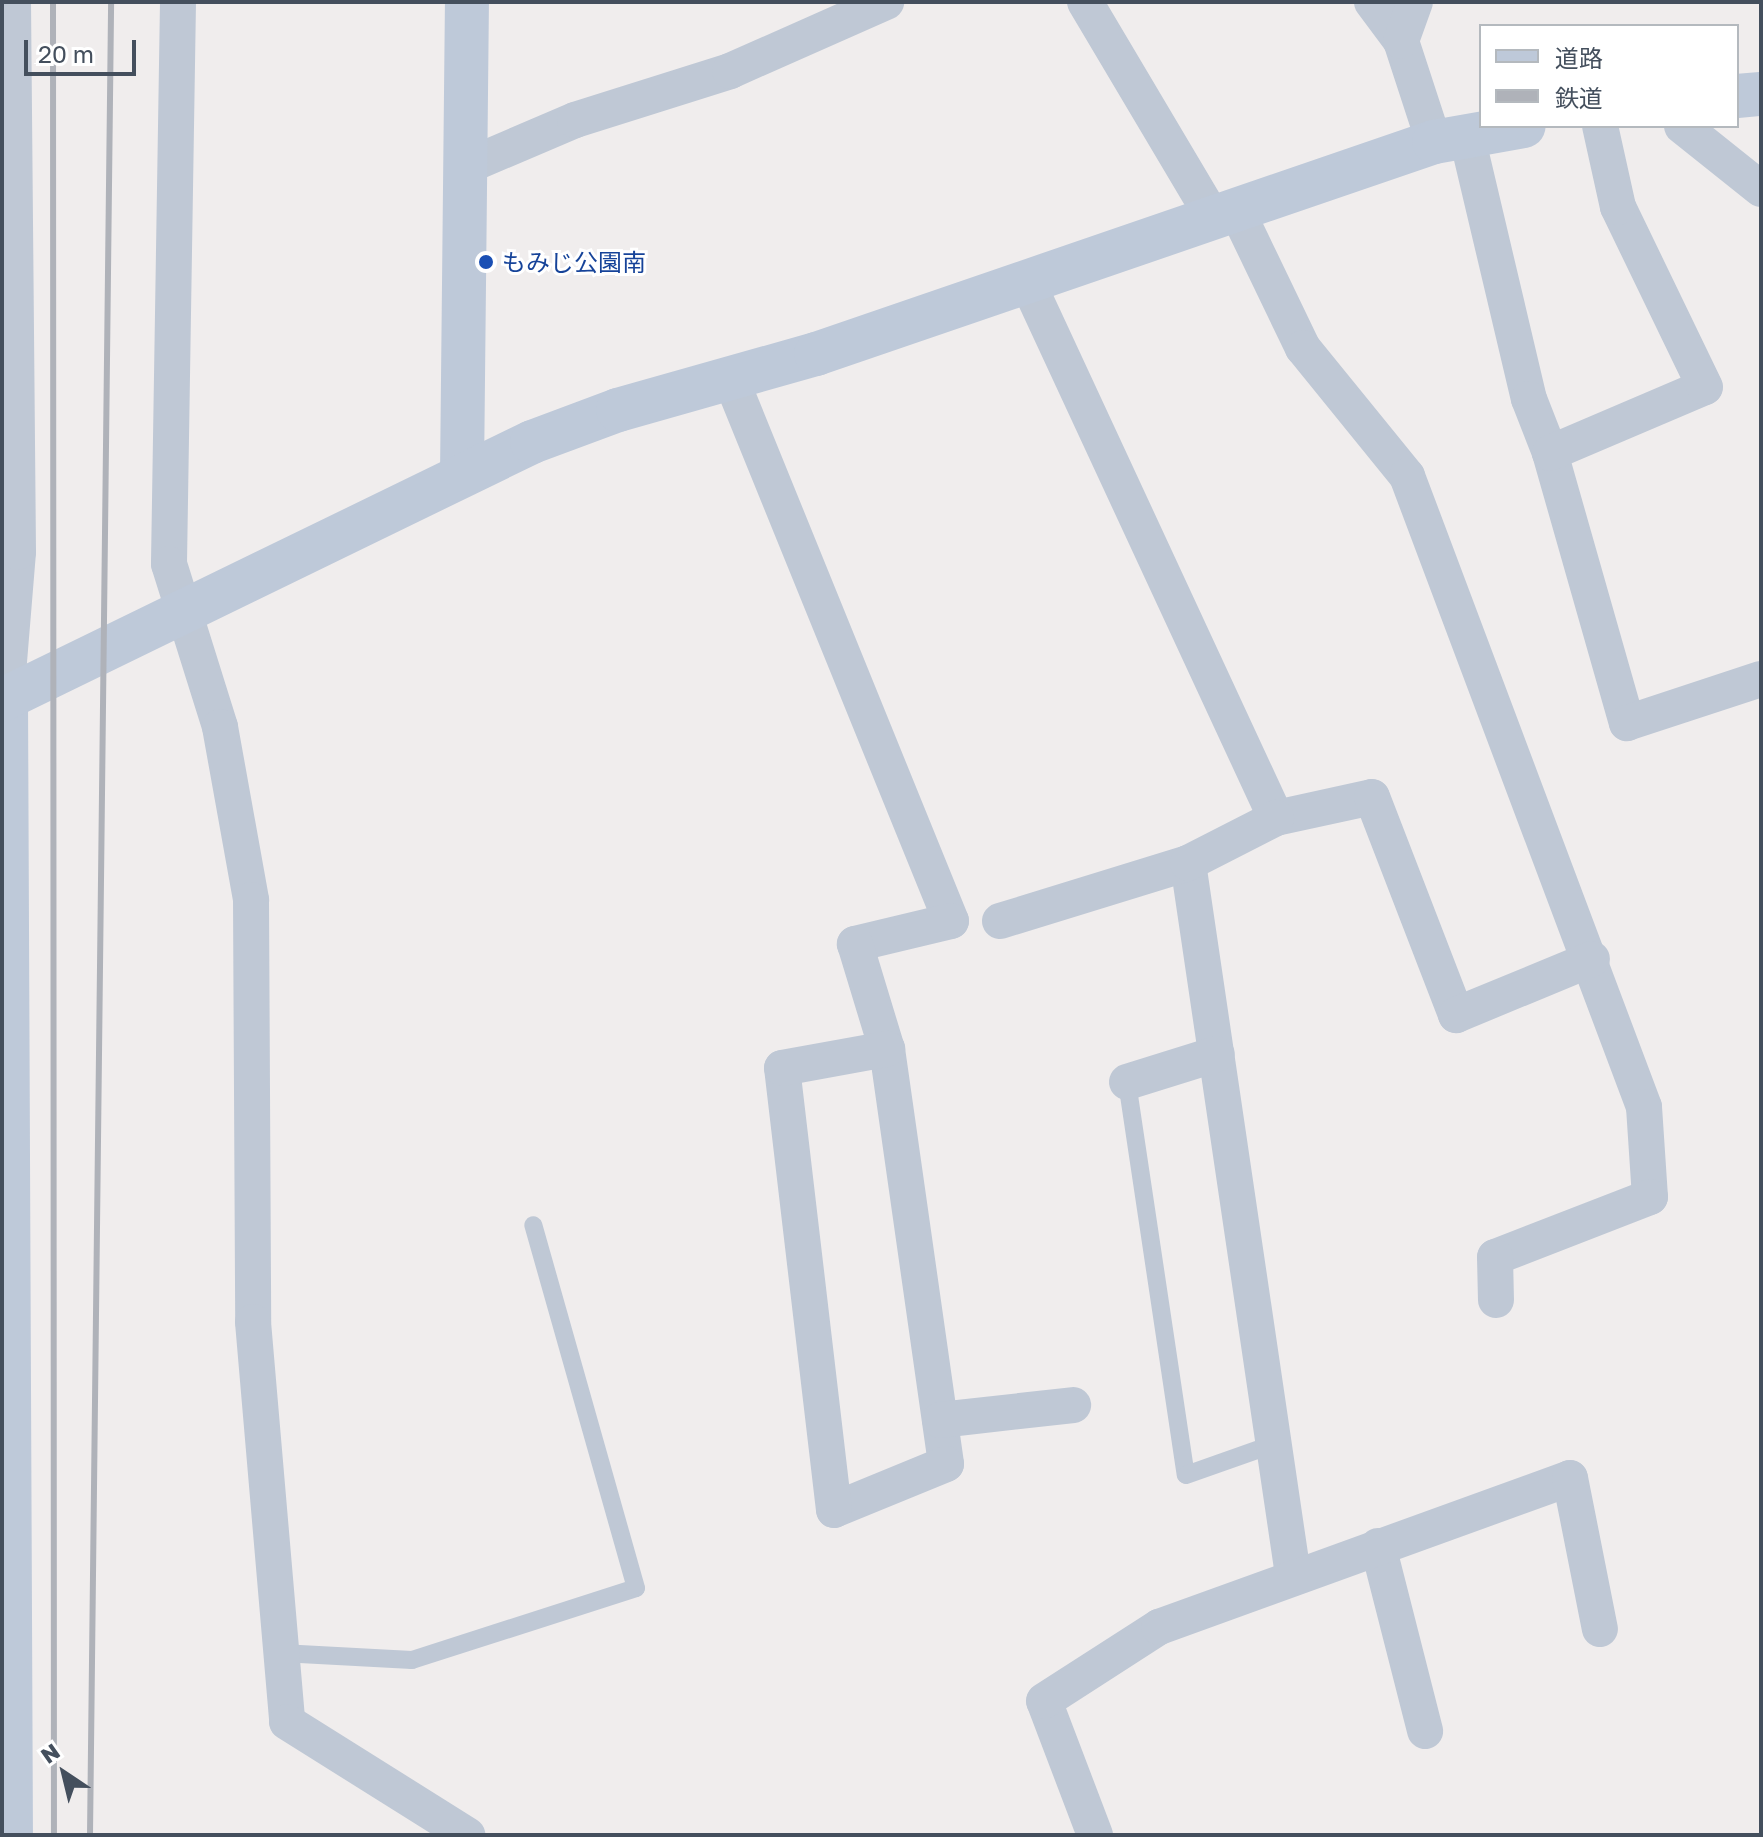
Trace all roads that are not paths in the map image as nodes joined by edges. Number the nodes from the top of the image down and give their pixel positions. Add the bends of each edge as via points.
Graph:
1 (13, 2) edge
2 (178, 2) edge
3 (467, 2) edge
4 (886, 2) edge
5 (1085, 2) edge
6 (1372, 2) edge
7 (1415, 2) edge
8 (1401, 41) junction
9 (1761, 94) edge
10 (1739, 96) edge
11 (1513, 128) edge
12 (1600, 128) edge
13 (1685, 128) edge
14 (1451, 139) junction
15 (465, 167) junction
16 (1761, 189) edge
17 (1224, 212) junction
18 (1026, 279) junction
19 (730, 377) junction
20 (1550, 453) junction
21 (462, 475) junction
22 (183, 614) junction
23 (1761, 679) edge
24 (4, 699) edge
25 (1276, 818) junction
26 (1188, 863) junction
27 (1000, 921) dead end
28 (1592, 959) junction
29 (887, 1049) junction
30 (1217, 1054) junction
31 (1127, 1082) joint
32 (533, 1225) dead end
33 (1496, 1300) dead end
34 (1073, 1405) dead end
35 (940, 1420) junction
36 (1274, 1444) junction
37 (1378, 1546) junction
38 (8, 1559) edge
39 (1293, 1575) junction
40 (1600, 1629) dead end
41 (281, 1653) junction
42 (1425, 1731) dead end
43 (11, 1835) edge
44 (467, 1835) edge
45 (1095, 1835) edge

1 - 24 street via 18,552
2 - 22 street via 169,564
3 - 15 street
4 - 15 street via 730,71 575,120
5 - 17 street via 1120,68
6 - 8 street
7 - 8 street
8 - 14 street
9 - 10 street
11 - 14 street
12 - 20 street via 1618,207 1705,387
13 - 16 street
14 - 17 street
14 - 20 street
15 - 21 street
17 - 18 street
17 - 28 street via 1303,348 1407,476
18 - 19 street via 816,354
18 - 25 street
19 - 21 street via 618,410
19 - 29 street via 951,921 855,944
20 - 23 street via 1627,723
21 - 22 street
22 - 24 street
22 - 41 street via 220,727 251,900 253,1322
24 - 38 street
25 - 26 street
25 - 28 street via 1372,797 1456,1015
26 - 27 street
26 - 30 street
28 - 33 street via 1644,1107 1650,1197 1495,1257
29 - 35 street
29 - 35 street via 782,1068 834,1510 946,1464
30 - 31 street
30 - 36 street
31 - 36 lane via 1186,1475
32 - 41 lane via 636,1588 412,1660
34 - 35 street
36 - 39 street
37 - 39 street
37 - 40 street via 1570,1478
37 - 42 street
38 - 43 street
39 - 45 street via 1159,1627 1044,1701
41 - 44 street via 287,1722

